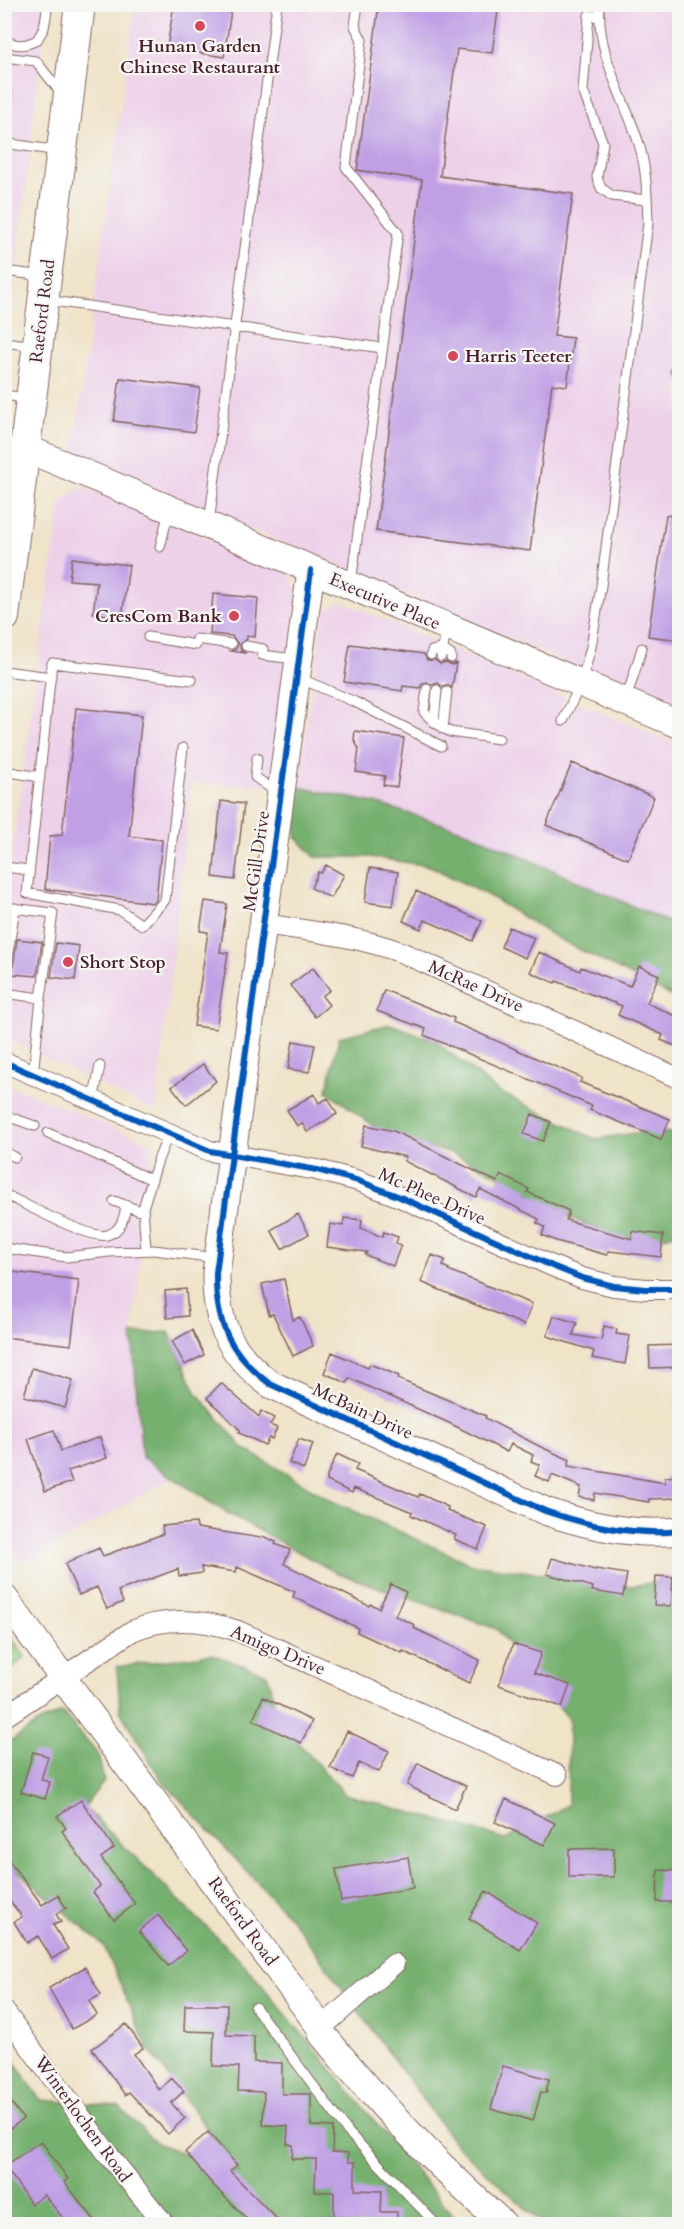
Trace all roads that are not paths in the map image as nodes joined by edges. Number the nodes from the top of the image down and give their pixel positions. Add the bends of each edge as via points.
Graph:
1 (48, 4) edge
2 (80, 4) edge
3 (277, 4) edge
4 (358, 4) edge
5 (600, 4) edge
6 (599, 17) junction
7 (4, 39) edge
8 (4, 57) edge
9 (7, 92) dead end
10 (68, 102) junction
11 (4, 106) edge
12 (4, 143) edge
13 (62, 151) junction
14 (647, 200) junction
15 (4, 271) edge
16 (45, 288) junction
17 (235, 327) junction
18 (4, 342) edge
19 (38, 346) junction
20 (680, 346) edge
21 (382, 348) junction
22 (680, 377) edge
23 (18, 397) edge
24 (18, 456) edge
25 (169, 509) junction
26 (209, 526) junction
27 (9, 543) edge
28 (160, 547) dead end
29 (311, 570) junction
30 (7, 574) edge
31 (350, 586) junction
32 (5, 611) edge
33 (4, 617) edge
34 (148, 637) dead end
35 (231, 644) dead end
36 (246, 646) dead end
37 (642, 648) dead end
38 (298, 668) junction
39 (4, 671) edge
40 (51, 677) junction
41 (192, 680) dead end
42 (581, 683) junction
43 (625, 702) junction
44 (563, 721) dead end
45 (680, 725) edge
46 (443, 729) junction
47 (499, 739) dead end
48 (441, 746) dead end
49 (183, 748) dead end
50 (257, 758) dead end
51 (4, 771) edge
52 (40, 777) junction
53 (280, 796) junction
54 (4, 867) edge
55 (29, 870) junction
56 (27, 893) junction
57 (14, 908) edge
58 (263, 924) junction
59 (4, 978) edge
60 (4, 993) edge
61 (41, 999) junction
62 (4, 1062) edge
63 (100, 1066) dead end
64 (33, 1075) junction
65 (680, 1079) edge
66 (93, 1101) junction
67 (4, 1115) edge
68 (35, 1126) dead end
69 (48, 1132) dead end
70 (169, 1134) junction
71 (4, 1152) edge
72 (231, 1156) junction
73 (15, 1157) dead end
74 (152, 1180) junction
75 (4, 1194) edge
76 (114, 1201) dead end
77 (126, 1206) junction
78 (143, 1212) junction
79 (90, 1234) junction
80 (4, 1248) edge
81 (146, 1250) junction
82 (90, 1254) junction
83 (218, 1258) junction
84 (680, 1289) edge
85 (680, 1531) edge
86 (4, 1598) edge
87 (63, 1677) junction
88 (4, 1717) edge
89 (557, 1775) dead end
90 (394, 1964) dead end
91 (255, 2007) dead end
92 (4, 2011) edge
93 (321, 2028) junction
94 (164, 2224) edge
95 (436, 2224) edge
96 (503, 2224) edge

1 - 7 lane via 38,40 21,46
2 - 10 main road, Raeford Road
3 - 17 lane
4 - 21 lane via 355,26 362,40 346,167 398,233
5 - 6 lane
6 - 14 lane via 611,76 646,171
6 - 14 lane via 589,15 582,91 603,143 597,177 601,188 612,196
8 - 10 lane via 36,61
9 - 11 lane
10 - 13 main road, Raeford Road
12 - 13 lane
13 - 16 main road, Raeford Road
14 - 42 lane via 648,223 602,586
15 - 16 lane
16 - 17 lane
16 - 19 main road, Raeford Road
17 - 21 lane
17 - 26 lane
18 - 19 lane
19 - 23 main road, Raeford Road
20 - 22 lane via 675,371
21 - 31 lane
23 - 24 main road, Raeford Road
24 - 25 street, Executive Place
24 - 27 main road, Raeford Road
25 - 26 street, Executive Place
25 - 28 lane
26 - 29 street, Executive Place
27 - 30 main road, Raeford Road
29 - 31 street, Executive Place
29 - 38 street, McGill Drive
30 - 32 main road, Raeford Road
31 - 42 street, Executive Place via 443,649
32 - 33 main road, Raeford Road
34 - 35 lane
36 - 38 lane
37 - 43 lane
38 - 48 lane via 354,702
38 - 53 street, McGill Drive
39 - 40 lane
40 - 41 lane via 52,663
40 - 52 lane
42 - 43 street, Executive Place
42 - 44 lane
43 - 45 street, Executive Place
46 - 46 lane via 424,712 437,690
46 - 47 lane
49 - 56 lane via 165,900 142,925 120,910
50 - 53 lane via 255,777
51 - 52 lane
52 - 55 lane
53 - 58 street, McGill Drive
54 - 55 lane
55 - 56 lane
56 - 57 lane
57 - 59 lane
57 - 61 lane via 53,913
58 - 65 street, McRae Drive via 340,934 403,953
58 - 72 street, McGill Drive
60 - 61 lane
61 - 64 lane
62 - 64 street, Mc Phee Drive
63 - 66 lane
64 - 66 street, Mc Phee Drive
66 - 70 street, Mc Phee Drive
67 - 68 lane
69 - 74 lane
70 - 72 street, Mc Phee Drive
70 - 74 lane
71 - 73 lane
72 - 83 street, McBain Drive
72 - 84 street, Mc Phee Drive via 359,1181 582,1278 614,1286
74 - 78 lane
75 - 79 lane
76 - 77 lane
77 - 78 lane
77 - 79 lane via 118,1229 106,1236
78 - 81 lane
79 - 82 lane
80 - 82 lane via 66,1257
81 - 82 lane
81 - 83 lane
83 - 85 street, McBain Drive via 216,1295 223,1327 238,1355 270,1384 545,1511 608,1528
86 - 87 street, Raeford Road
87 - 88 street, Amigo Drive
87 - 89 street, Amigo Drive via 122,1636 142,1627 174,1621 217,1624 238,1630
87 - 93 street, Raeford Road
90 - 93 street
91 - 95 lane via 348,2132
92 - 94 street, Winterlochen Road
93 - 96 street, Raeford Road via 356,2076 407,2133

